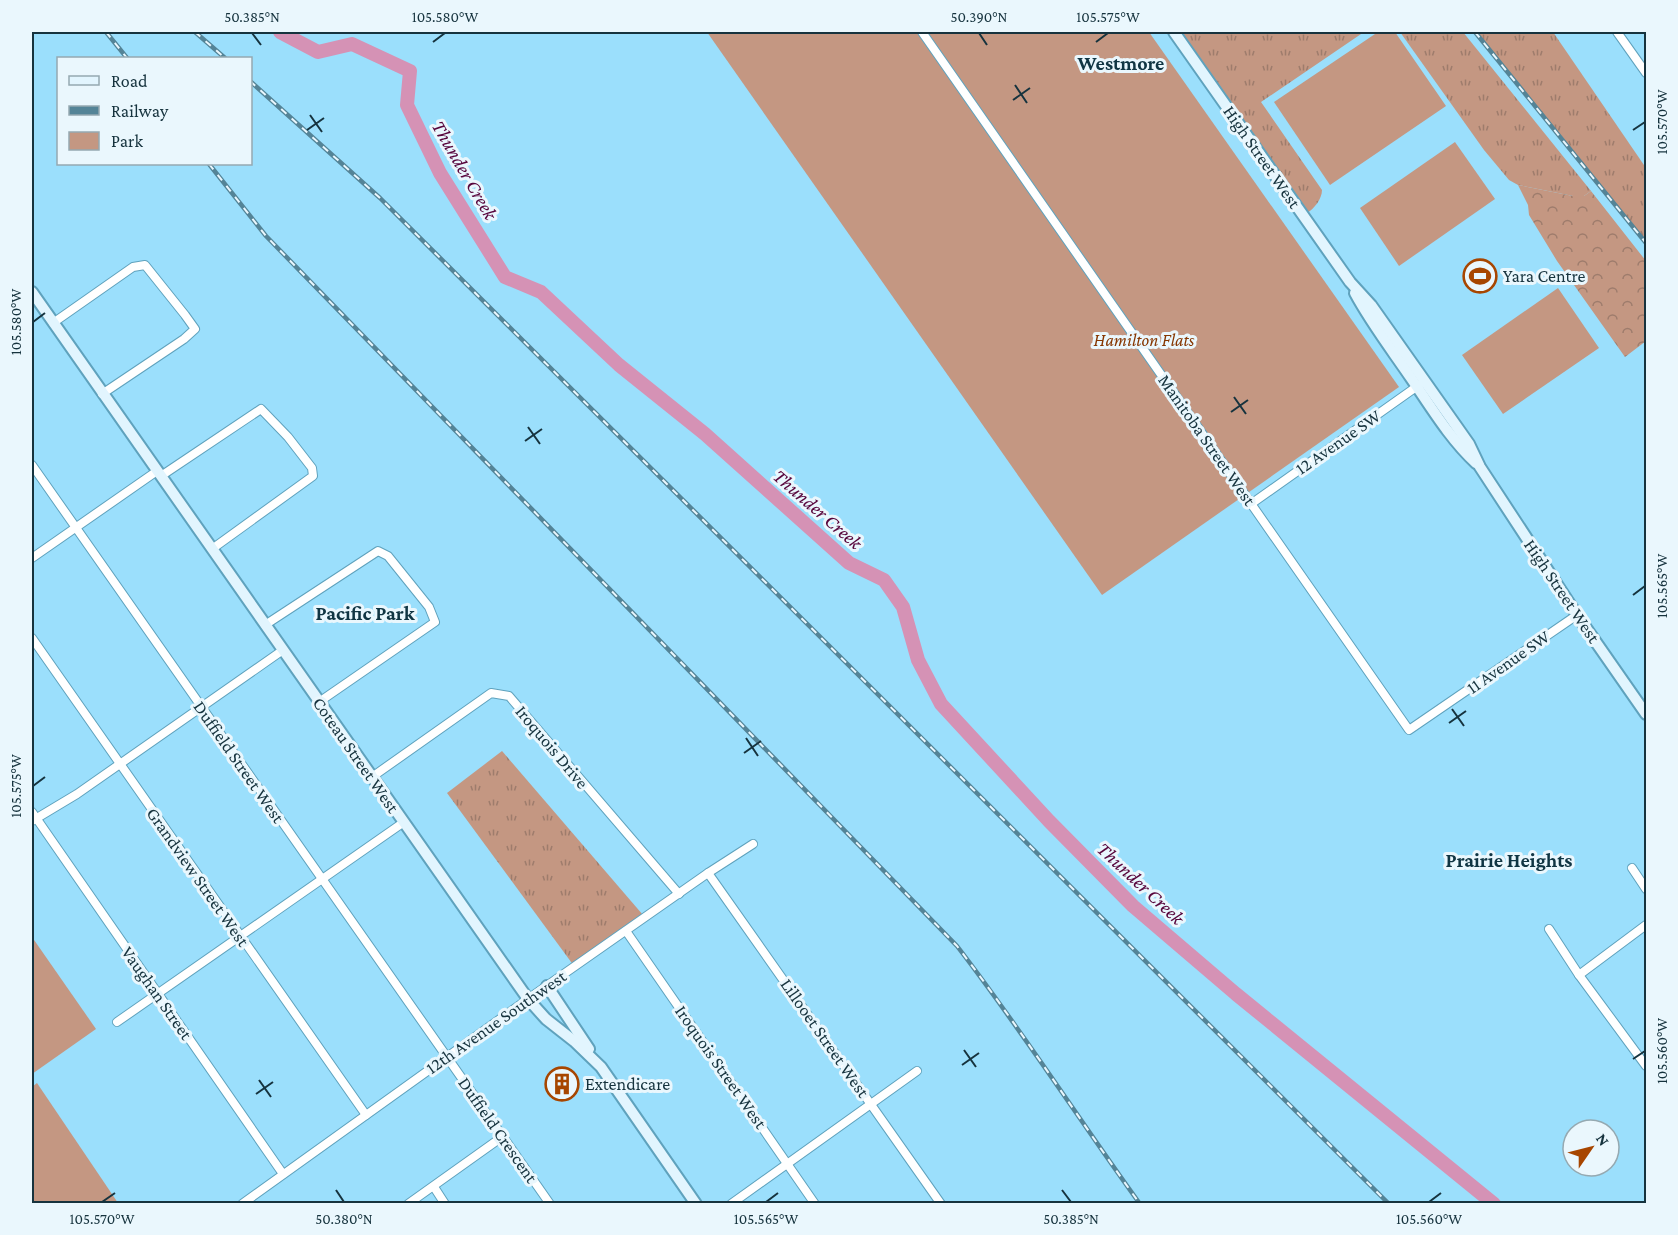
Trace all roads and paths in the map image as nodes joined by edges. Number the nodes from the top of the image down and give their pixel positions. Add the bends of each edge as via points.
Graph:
1 (922, 32) edge
2 (1174, 32) edge
3 (1617, 32) edge
4 (1647, 73) edge
5 (32, 292) edge
6 (53, 323) junction
7 (1421, 383) junction
8 (102, 394) junction
9 (32, 465) edge
10 (159, 473) junction
11 (1251, 504) junction
12 (75, 528) junction
13 (212, 549) junction
14 (32, 558) edge
15 (1577, 615) junction
16 (265, 625) junction
17 (32, 638) edge
18 (283, 650) junction
19 (319, 702) junction
20 (200, 708) junction
21 (1647, 714) edge
22 (1409, 730) joint
23 (120, 764) junction
24 (372, 777) junction
25 (33, 817) edge
26 (404, 822) junction
27 (753, 844) dead end
28 (1632, 868) dead end
29 (708, 873) junction
30 (322, 879) junction
31 (1647, 888) edge
32 (679, 894) junction
33 (1647, 925) edge
34 (1549, 929) dead end
35 (626, 931) junction
36 (240, 937) junction
37 (1579, 975) junction
38 (547, 986) junction
39 (158, 994) junction
40 (528, 999) junction
41 (117, 1022) dead end
42 (447, 1057) junction
43 (1647, 1066) edge
44 (601, 1067) junction
45 (917, 1071) dead end
46 (870, 1103) junction
47 (366, 1115) junction
48 (502, 1137) junction
49 (787, 1163) junction
50 (283, 1174) junction
51 (434, 1186) junction
52 (242, 1203) edge
53 (408, 1203) edge
54 (445, 1203) edge
55 (549, 1203) edge
56 (696, 1203) edge
57 (731, 1203) edge
58 (815, 1203) edge
59 (941, 1203) edge

1 - 11 street, Manitoba Street West
2 - 7 street, High Street West via 1350,282 1364,310
3 - 4 street
5 - 6 street, Coteau Street West
6 - 8 street, Coteau Street West
6 - 8 street via 133,267 145,265 195,329
7 - 11 street, 12 Avenue SW
7 - 15 street, High Street West via 1462,450 1480,467
8 - 10 street, Coteau Street West
9 - 12 street, Duffield Street West
10 - 12 street
10 - 13 street, Coteau Street West
10 - 13 street via 261,409 312,468 313,476
11 - 22 street, Manitoba Street West
12 - 14 street
12 - 20 street, Duffield Street West
13 - 16 street, Coteau Street West
15 - 21 street, High Street West
15 - 22 street, 11 Avenue SW
16 - 18 street, Coteau Street West
16 - 19 street via 378,551 388,556 429,607 435,622
17 - 23 street, Grandview Street West
18 - 19 street, Coteau Street West
18 - 20 street
19 - 24 street, Coteau Street West
20 - 23 street
20 - 30 street, Duffield Street West
23 - 25 street via 77,794
23 - 36 street, Grandview Street West
24 - 26 street, Coteau Street West
24 - 32 street, Iroquois Drive via 491,693 509,696
25 - 39 street, Vaughan Street
26 - 30 street
26 - 40 street, Coteau Street West
27 - 29 street, 12th Avenue Southwest
28 - 31 street
29 - 32 street, 12th Avenue Southwest
29 - 46 street, Lillooet Street West
30 - 36 street
30 - 42 street, Duffield Street West
32 - 35 street, 12th Avenue Southwest
33 - 37 street
34 - 37 street
35 - 38 street, 12th Avenue Southwest
35 - 49 street, Iroquois Street West
36 - 39 street
36 - 47 street, Grandview Street West
37 - 43 street
38 - 40 street, 12th Avenue Southwest
38 - 44 street
39 - 41 street
39 - 50 street, Vaughan Street
40 - 42 street, 12th Avenue Southwest
40 - 44 street, Coteau Street West
42 - 47 street, 12th Avenue Southwest
42 - 48 street, Duffield Crescent
44 - 56 street, Coteau Street West
45 - 46 street
46 - 49 street
46 - 59 street, Lillooet Street West
47 - 50 street, 12th Avenue Southwest
48 - 51 street
48 - 55 street, Duffield Crescent
49 - 57 street
49 - 58 street, Iroquois Street West
50 - 52 street, 12th Avenue Southwest
51 - 53 street
51 - 54 street

